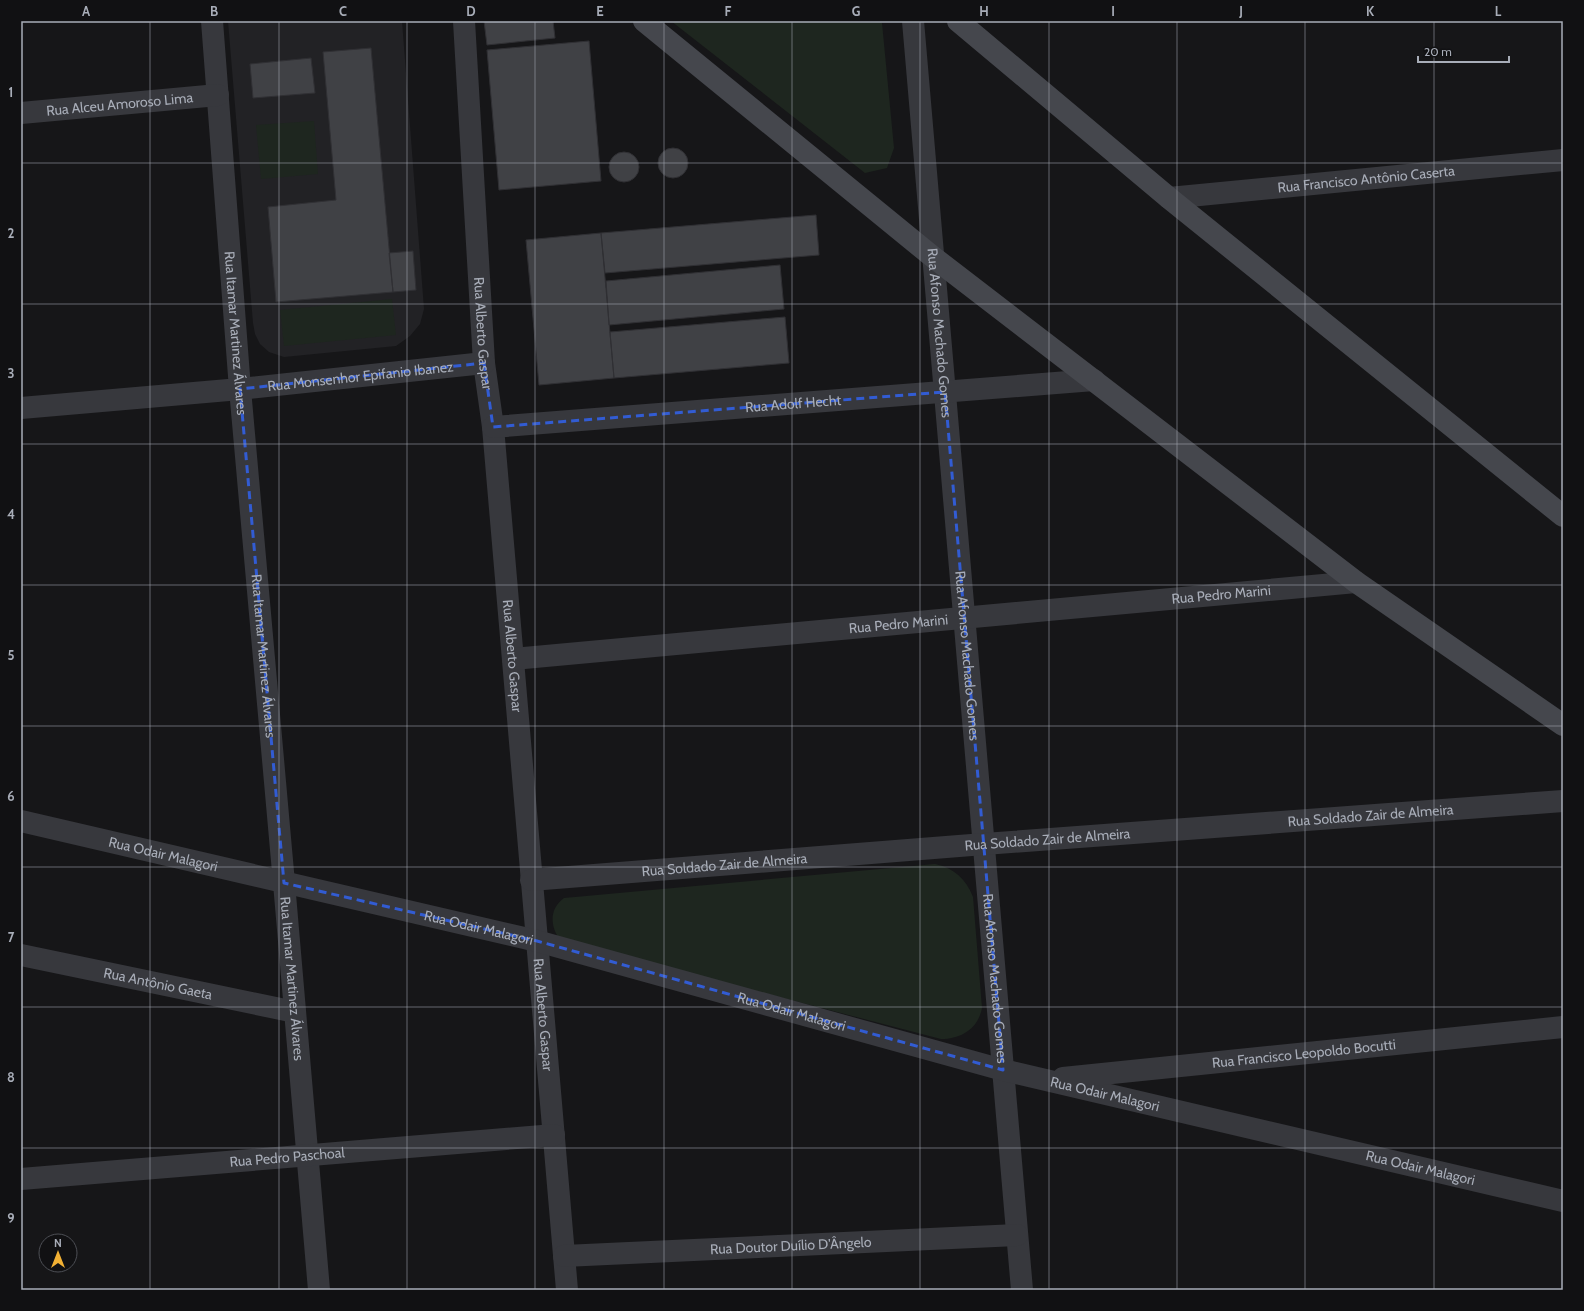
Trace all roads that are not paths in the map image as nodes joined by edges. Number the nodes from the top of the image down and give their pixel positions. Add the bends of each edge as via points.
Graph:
1 (212, 21) edge
2 (464, 21) edge
3 (644, 21) edge
4 (913, 21) edge
5 (958, 21) edge
6 (218, 95) junction
7 (21, 113) edge
8 (1563, 160) edge
9 (1168, 198) junction
10 (933, 257) junction
11 (484, 363) junction
12 (1094, 380) junction
13 (240, 389) junction
14 (945, 392) junction
15 (21, 408) edge
16 (493, 427) junction
17 (1563, 516) edge
18 (1356, 582) junction
19 (964, 618) junction
20 (513, 659) junction
21 (1563, 725) edge
22 (1563, 801) edge
23 (21, 822) edge
24 (984, 844) junction
25 (532, 880) junction
26 (284, 883) junction
27 (537, 941) junction
28 (21, 955) edge
29 (295, 1012) junction
30 (1563, 1027) edge
31 (1003, 1070) junction
32 (1045, 1080) junction
33 (554, 1135) junction
34 (307, 1156) junction
35 (21, 1179) edge
36 (1563, 1201) edge
37 (1017, 1235) junction
38 (564, 1256) junction
39 (318, 1290) edge
40 (566, 1290) edge
41 (1022, 1290) edge

1 - 6 street, Rua Itamar Martinez Álvares
2 - 11 street, Rua Alberto Gaspar
3 - 10 street
4 - 10 street, Rua Afonso Machado Gomes
5 - 9 street
6 - 7 street, Rua Alceu Amoroso Lima
6 - 13 street, Rua Itamar Martinez Álvares
8 - 9 street, Rua Francisco Antônio Caserta
9 - 17 street
10 - 12 street
10 - 14 street, Rua Afonso Machado Gomes
11 - 13 street, Rua Monsenhor Epifanio Ibanez
11 - 16 street, Rua Alberto Gaspar
12 - 14 street, Rua Adolf Hecht
12 - 18 street
13 - 15 street, Rua Monsenhor Epifanio Ibanez
13 - 26 street, Rua Itamar Martinez Álvares
14 - 16 street, Rua Adolf Hecht
14 - 19 street, Rua Afonso Machado Gomes
16 - 20 street, Rua Alberto Gaspar
18 - 19 street, Rua Pedro Marini
18 - 21 street
19 - 20 street, Rua Pedro Marini
19 - 24 street, Rua Afonso Machado Gomes
20 - 25 street, Rua Alberto Gaspar
22 - 24 street, Rua Soldado Zair de Almeira
23 - 26 street, Rua Odair Malagori
24 - 25 street, Rua Soldado Zair de Almeira
24 - 31 street, Rua Afonso Machado Gomes
25 - 27 street, Rua Alberto Gaspar
26 - 27 street, Rua Odair Malagori
26 - 29 street, Rua Itamar Martinez Álvares
27 - 31 street, Rua Odair Malagori
27 - 33 street, Rua Alberto Gaspar
28 - 29 street, Rua Antônio Gaeta
29 - 34 street, Rua Itamar Martinez Álvares
30 - 32 street, Rua Francisco Leopoldo Bocutti
31 - 32 street, Rua Odair Malagori
31 - 37 street, Rua Afonso Machado Gomes
32 - 36 street, Rua Odair Malagori
33 - 34 street, Rua Pedro Paschoal
33 - 38 street, Rua Alberto Gaspar
34 - 35 street, Rua Pedro Paschoal
34 - 39 street, Rua Itamar Martinez Álvares
37 - 38 street, Rua Doutor Duílio D'Ângelo
37 - 41 street, Rua Afonso Machado Gomes
38 - 40 street, Rua Alberto Gaspar

